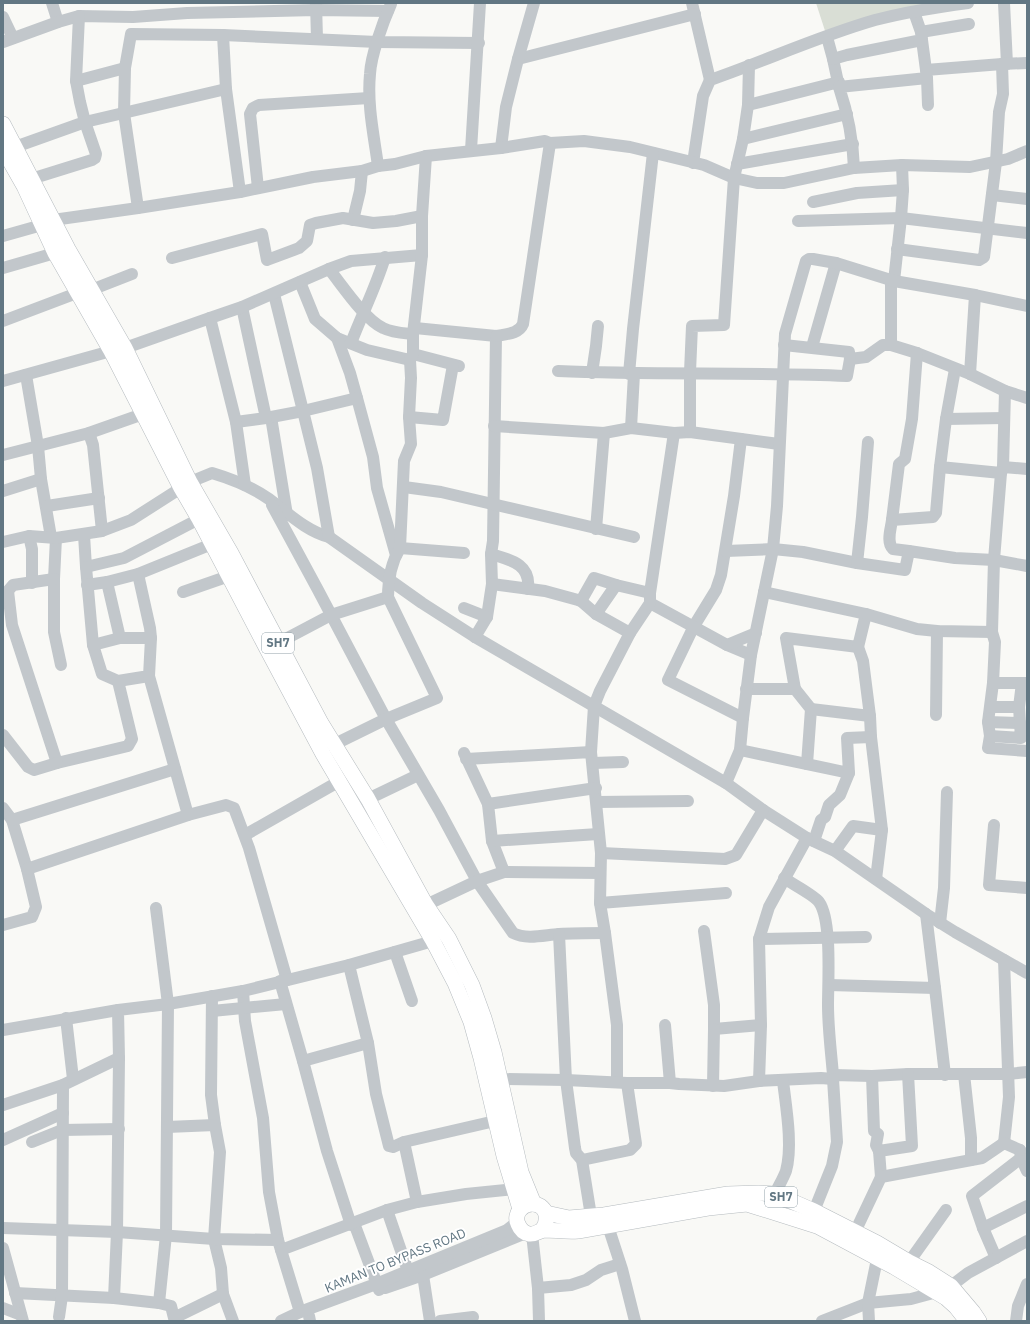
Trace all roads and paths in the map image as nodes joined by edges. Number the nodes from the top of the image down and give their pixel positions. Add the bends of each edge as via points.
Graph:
1 (52, 3) edge
2 (480, 3) edge
3 (534, 3) edge
4 (968, 3) edge
5 (1004, 3) edge
6 (316, 7) edge
7 (390, 7) edge
8 (693, 9) edge
9 (914, 12) junction
10 (79, 16) junction
11 (3, 17) edge
12 (133, 17) junction
13 (58, 22) junction
14 (969, 24) dead end
15 (131, 34) junction
16 (223, 35) junction
17 (921, 36) junction
18 (827, 37) junction
19 (316, 39) junction
20 (8, 40) edge
21 (377, 42) junction
22 (478, 43) junction
23 (518, 59) junction
24 (833, 59) junction
25 (1027, 63) edge
26 (1004, 64) junction
27 (749, 65) junction
28 (125, 68) junction
29 (926, 74) junction
30 (710, 80) junction
31 (76, 81) junction
32 (839, 85) junction
33 (226, 89) junction
34 (369, 98) junction
35 (748, 105) junction
36 (928, 105) dead end
37 (124, 113) junction
38 (847, 114) junction
39 (85, 122) junction
40 (3, 124) edge
41 (743, 139) junction
42 (550, 143) junction
43 (853, 144) junction
44 (9, 148) edge
45 (502, 148) junction
46 (471, 150) junction
47 (1027, 151) edge
48 (653, 153) junction
49 (426, 156) junction
50 (996, 162) junction
51 (693, 163) junction
52 (737, 164) junction
53 (7, 165) edge
54 (902, 165) junction
55 (378, 166) junction
56 (854, 168) junction
57 (362, 171) junction
58 (734, 178) junction
59 (31, 179) junction
60 (258, 188) junction
61 (903, 190) junction
62 (240, 192) junction
63 (992, 195) junction
64 (1027, 199) edge
65 (813, 202) dead end
66 (138, 208) junction
67 (422, 216) junction
68 (901, 218) junction
69 (353, 220) junction
70 (798, 221) dead end
71 (48, 222) junction
72 (988, 227) junction
73 (1027, 233) edge
74 (3, 236) edge
75 (897, 249) junction
76 (55, 253) junction
77 (422, 255) junction
78 (172, 258) dead end
79 (385, 258) junction
80 (836, 263) junction
81 (3, 268) edge
82 (329, 269) junction
83 (132, 274) dead end
84 (892, 280) junction
85 (300, 282) junction
86 (84, 292) junction
87 (274, 294) junction
88 (975, 295) junction
89 (1027, 306) edge
90 (242, 308) junction
91 (363, 311) junction
92 (210, 318) junction
93 (3, 321) edge
94 (598, 326) dead end
95 (414, 331) junction
96 (496, 336) junction
97 (337, 338) junction
98 (351, 343) junction
99 (784, 345) junction
100 (891, 345) junction
101 (812, 347) junction
102 (118, 349) junction
103 (917, 353) junction
104 (412, 357) junction
105 (850, 359) junction
106 (955, 369) junction
107 (558, 372) dead end
108 (592, 372) junction
109 (690, 372) junction
110 (782, 373) junction
111 (632, 374) junction
112 (970, 374) junction
113 (26, 375) junction
114 (3, 381) edge
115 (1005, 391) junction
116 (357, 398) junction
117 (1027, 398) edge
118 (303, 411) junction
119 (144, 414) junction
120 (409, 417) junction
121 (269, 418) junction
122 (1004, 418) junction
123 (946, 419) junction
124 (236, 422) junction
125 (494, 426) junction
126 (631, 428) junction
127 (690, 432) junction
128 (89, 433) junction
129 (604, 433) junction
130 (674, 433) junction
131 (741, 439) junction
132 (868, 442) dead end
133 (779, 444) junction
134 (38, 446) junction
135 (3, 455) edge
136 (940, 467) junction
137 (1027, 469) edge
138 (1002, 470) junction
139 (41, 479) junction
140 (186, 485) junction
141 (245, 485) junction
142 (404, 487) junction
143 (3, 491) edge
144 (99, 498) junction
145 (268, 498) junction
146 (492, 505) junction
147 (47, 506) junction
148 (287, 515) junction
149 (199, 519) junction
150 (892, 520) junction
151 (596, 529) junction
152 (102, 531) junction
153 (84, 535) junction
154 (29, 536) junction
155 (54, 537) junction
156 (329, 537) junction
157 (634, 537) dead end
158 (3, 542) edge
159 (212, 544) junction
160 (773, 549) junction
161 (398, 551) junction
162 (726, 551) junction
163 (909, 551) junction
164 (464, 553) dead end
165 (491, 554) junction
166 (994, 560) junction
167 (857, 563) junction
168 (1027, 566) edge
169 (86, 567) junction
170 (138, 574) junction
171 (228, 576) junction
172 (388, 578) junction
173 (54, 579) junction
174 (107, 582) junction
175 (32, 583) junction
176 (492, 584) junction
177 (87, 585) junction
178 (616, 585) junction
179 (528, 589) junction
180 (183, 592) dead end
181 (764, 592) junction
182 (388, 597) junction
183 (650, 598) junction
184 (581, 601) junction
185 (464, 608) dead end
186 (596, 614) junction
187 (866, 614) junction
188 (331, 615) junction
189 (487, 617) junction
190 (694, 626) junction
191 (8, 627) edge
192 (937, 631) junction
193 (992, 632) junction
194 (630, 633) junction
195 (756, 633) junction
196 (475, 637) junction
197 (120, 638) junction
198 (150, 638) junction
199 (278, 643) junction
200 (93, 645) junction
201 (727, 645) junction
202 (858, 647) junction
203 (752, 655) junction
204 (61, 665) dead end
205 (149, 676) junction
206 (118, 681) junction
207 (994, 683) junction
208 (1025, 683) edge
209 (746, 689) junction
210 (795, 689) junction
211 (594, 706) junction
212 (991, 707) junction
213 (1019, 707) junction
214 (811, 709) junction
215 (936, 715) dead end
216 (870, 716) junction
217 (743, 718) junction
218 (386, 719) junction
219 (988, 722) junction
220 (1020, 723) junction
221 (3, 735) edge
222 (990, 736) junction
223 (871, 737) junction
224 (333, 745) junction
225 (740, 750) junction
226 (1027, 750) edge
227 (592, 757) junction
228 (624, 762) dead end
229 (57, 763) junction
230 (807, 764) junction
231 (175, 769) junction
232 (848, 773) junction
233 (418, 775) junction
234 (338, 782) junction
235 (726, 783) junction
236 (596, 788) junction
237 (946, 792) dead end
238 (368, 799) junction
239 (688, 801) dead end
240 (597, 802) junction
241 (488, 804) junction
242 (3, 808) edge
243 (764, 810) junction
244 (188, 815) junction
245 (994, 825) dead end
246 (10, 827) edge
247 (882, 830) junction
248 (598, 834) junction
249 (810, 840) junction
250 (492, 841) junction
251 (247, 842) junction
252 (835, 851) junction
253 (601, 853) junction
254 (27, 869) junction
255 (504, 872) junction
256 (600, 873) junction
257 (784, 878) junction
258 (876, 879) junction
259 (477, 881) junction
260 (1027, 888) edge
261 (726, 893) dead end
262 (600, 903) junction
263 (426, 905) junction
264 (156, 908) dead end
265 (926, 914) junction
266 (940, 922) junction
267 (3, 925) edge
268 (704, 931) dead end
269 (605, 933) junction
270 (559, 934) junction
271 (827, 937) junction
272 (866, 937) dead end
273 (759, 939) junction
274 (433, 942) junction
275 (395, 952) junction
276 (1004, 960) junction
277 (349, 965) junction
278 (1027, 973) edge
279 (283, 980) junction
280 (829, 985) junction
281 (935, 988) junction
282 (243, 991) junction
283 (212, 996) junction
284 (412, 1001) dead end
285 (168, 1004) junction
286 (286, 1004) junction
287 (244, 1009) junction
288 (118, 1010) junction
289 (212, 1011) junction
290 (66, 1018) junction
291 (665, 1025) dead end
292 (761, 1025) junction
293 (714, 1029) junction
294 (3, 1030) edge
295 (368, 1043) junction
296 (119, 1058) junction
297 (303, 1061) junction
298 (1027, 1072) edge
299 (908, 1074) junction
300 (964, 1074) junction
301 (1008, 1074) junction
302 (945, 1075) junction
303 (872, 1076) junction
304 (833, 1077) junction
305 (501, 1079) junction
306 (566, 1080) junction
307 (759, 1081) junction
308 (783, 1081) junction
309 (68, 1082) junction
310 (622, 1083) junction
311 (670, 1083) junction
312 (713, 1086) junction
313 (3, 1105) edge
314 (62, 1113) junction
315 (495, 1121) junction
316 (215, 1125) junction
317 (167, 1127) junction
318 (119, 1129) junction
319 (62, 1130) junction
320 (3, 1140) edge
321 (32, 1142) dead end
322 (404, 1142) junction
323 (1004, 1144) junction
324 (879, 1151) junction
325 (1023, 1153) edge
326 (582, 1160) junction
327 (971, 1160) junction
328 (1027, 1171) edge
329 (882, 1177) junction
330 (515, 1189) junction
331 (775, 1194) junction
332 (417, 1202) junction
333 (1027, 1206) edge
334 (387, 1210) junction
335 (946, 1210) dead end
336 (814, 1211) junction
337 (591, 1216) junction
338 (528, 1222) junction
339 (352, 1224) junction
340 (608, 1226) junction
341 (3, 1228) edge
342 (983, 1228) junction
343 (63, 1229) junction
344 (117, 1232) junction
345 (855, 1232) junction
346 (166, 1234) junction
347 (214, 1239) junction
348 (1027, 1241) edge
349 (280, 1245) junction
350 (3, 1248) edge
351 (996, 1258) junction
352 (877, 1259) junction
353 (908, 1262) junction
354 (620, 1264) junction
355 (423, 1274) junction
356 (409, 1275) junction
357 (1027, 1284) edge
358 (951, 1286) junction
359 (377, 1287) junction
360 (538, 1288) junction
361 (938, 1292) junction
362 (15, 1293) junction
363 (223, 1294) junction
364 (62, 1296) junction
365 (114, 1298) junction
366 (159, 1303) junction
367 (868, 1303) junction
368 (3, 1308) edge
369 (59, 1317) dead end
370 (304, 1317) edge
371 (473, 1317) dead end
372 (22, 1318) edge
373 (233, 1321) edge
374 (281, 1321) edge
375 (430, 1321) edge
376 (440, 1321) edge
377 (539, 1321) edge
378 (635, 1321) edge
379 (822, 1321) edge
380 (869, 1321) edge
381 (967, 1321) edge
382 (980, 1321) edge
383 (1016, 1321) edge

1 - 13 street
2 - 22 street
3 - 23 street
4 - 9 street
5 - 26 street
6 - 7 street
6 - 12 street
6 - 19 street
7 - 21 street
8 - 23 street
8 - 30 street
9 - 17 street
9 - 18 street via 876,20
10 - 12 street
10 - 13 street
10 - 31 street
11 - 20 street
12 - 15 street
13 - 20 street
14 - 17 street
15 - 16 street
15 - 28 street
16 - 19 street
16 - 33 street
17 - 24 street
17 - 29 street
18 - 24 street
18 - 27 street
19 - 21 street
21 - 22 street
21 - 34 street via 370,73
22 - 46 street
23 - 45 street via 506,107
24 - 32 street
25 - 26 street
26 - 29 street
26 - 50 street
27 - 30 street
27 - 35 street
28 - 31 street
28 - 37 street
29 - 32 street
29 - 36 street
30 - 51 street via 703,96
31 - 39 street
32 - 35 street
32 - 38 street
33 - 37 street
33 - 62 street
34 - 55 street
34 - 60 street via 258,105 253,108 250,114
35 - 41 street
37 - 39 street
37 - 66 street
38 - 41 street
38 - 43 street
39 - 44 street
39 - 59 street via 96,154 95,158
40 - 44 main road, SH7
41 - 52 street
42 - 45 street via 545,141
42 - 48 street via 584,140
42 - 96 street via 524,324 517,331
43 - 52 street
43 - 56 street
44 - 53 main road, SH7
44 - 59 main road, SH7
45 - 46 street
46 - 49 street
47 - 50 street
48 - 51 street
48 - 111 street via 634,321
49 - 55 street
49 - 67 street
50 - 54 street via 970,167
50 - 63 street
51 - 58 street
52 - 58 street
53 - 71 main road, SH7
54 - 56 street
54 - 61 street
55 - 57 street
56 - 58 street via 784,183 758,183
57 - 60 street
57 - 69 street
58 - 109 street via 724,325 692,326
59 - 71 main road, SH7
60 - 62 street
61 - 65 street via 857,193
61 - 68 street
62 - 66 street
63 - 64 street
63 - 72 street
66 - 71 street
67 - 69 street via 373,223
67 - 77 street
68 - 70 street
68 - 72 street
68 - 75 street
69 - 78 street via 344,218 310,225 307,241 300,248 267,260 262,234
71 - 74 street
71 - 76 main road, SH7
71 - 86 main road, SH7
72 - 73 street
72 - 75 street via 984,256 979,260
75 - 84 street
76 - 81 street
76 - 86 main road, SH7
77 - 79 street
77 - 95 street
79 - 82 street via 351,261
79 - 91 street
80 - 84 street
80 - 99 street via 813,259 806,262
80 - 101 street
82 - 85 street
82 - 91 street
83 - 86 street
84 - 88 street
84 - 100 street
85 - 87 street
85 - 97 street via 315,320
86 - 93 street
86 - 102 main road, SH7
87 - 90 street
87 - 118 street
88 - 89 street
88 - 112 street
90 - 92 street
90 - 121 street
91 - 95 street via 383,328 396,333
91 - 98 street
92 - 102 street
92 - 124 street
94 - 108 street
95 - 96 street
95 - 104 street
96 - 125 street
97 - 98 street
97 - 116 street
98 - 104 street via 367,350
99 - 101 street
99 - 110 street
100 - 103 street
100 - 105 street via 883,345 866,357
101 - 105 street via 849,352
102 - 113 street
102 - 119 main road, SH7
102 - 140 main road, SH7
103 - 106 street
103 - 150 street via 912,419 905,459 900,464
104 - 120 street
104 - 120 street via 456,366 443,420
105 - 110 street via 847,376
106 - 112 street
106 - 123 street
107 - 108 street
108 - 111 street
109 - 110 street
109 - 111 street
109 - 127 street
110 - 133 street
111 - 126 street
112 - 115 street
113 - 114 street
113 - 134 street
115 - 117 street
115 - 122 street
116 - 118 street
116 - 161 street via 373,457 377,488
118 - 121 street
118 - 156 street via 317,468
119 - 128 street
119 - 140 main road, SH7
120 - 142 street via 411,444 404,461
121 - 124 street
121 - 148 street
122 - 123 street
122 - 138 street
123 - 136 street
124 - 141 street
125 - 129 street
125 - 146 street
126 - 129 street
126 - 130 street
127 - 130 street
127 - 131 street
128 - 134 street
128 - 144 street via 93,445
129 - 151 street
130 - 183 street
131 - 133 street
131 - 162 street
132 - 167 street
133 - 160 street
134 - 135 street
134 - 139 street
136 - 138 street
136 - 150 street via 936,513 933,517
137 - 138 street
138 - 166 street
139 - 143 street
139 - 147 street
140 - 141 street via 212,474
140 - 149 main road, SH7
140 - 152 street via 131,520
140 - 199 main road, SH7 via 231,553
141 - 145 street
142 - 146 street via 441,492
142 - 161 street
144 - 147 street
144 - 152 street
145 - 148 street
145 - 188 street
146 - 151 street
146 - 165 street
147 - 155 street
148 - 156 street
149 - 159 main road, SH7
149 - 169 street via 124,558
150 - 163 street via 889,543 892,549
151 - 157 street
152 - 153 street
153 - 155 street
153 - 169 street
154 - 155 street
154 - 158 street
154 - 175 street via 32,548
155 - 173 street
156 - 172 street
159 - 170 street
159 - 171 main road, SH7
160 - 162 street
160 - 167 street
160 - 181 street
161 - 164 street
161 - 172 street
162 - 190 street via 716,590
163 - 166 street via 955,558
163 - 167 street via 905,570
165 - 176 street
165 - 179 street via 509,559 524,568 529,581
166 - 168 street
166 - 193 street
169 - 177 street
170 - 174 street
170 - 198 street
171 - 180 street
171 - 234 main road, SH7
172 - 182 street
172 - 196 street
173 - 175 street
173 - 204 street via 54,632
174 - 177 street
174 - 197 street
175 - 191 street via 13,585 9,588
176 - 179 street
176 - 189 street
177 - 200 street
178 - 183 street
178 - 184 street via 594,578
178 - 186 street
179 - 184 street via 546,591
181 - 187 street
181 - 195 street
182 - 188 street
182 - 218 street via 436,698
183 - 190 street
183 - 194 street
184 - 186 street
185 - 189 street
186 - 194 street
187 - 192 street via 917,629
187 - 202 street
188 - 199 street
188 - 218 street
189 - 196 street
190 - 201 street
190 - 217 street via 668,680
191 - 229 street
192 - 193 street
192 - 215 street
193 - 207 street via 995,642
194 - 211 street
195 - 201 street
195 - 203 street
196 - 211 street
197 - 198 street
197 - 200 street
198 - 205 street
199 - 224 main road, SH7
200 - 206 street via 102,674
201 - 203 street
202 - 210 street via 786,638
202 - 216 street via 863,661
203 - 209 street
205 - 206 street
205 - 231 street
206 - 229 street via 132,739 128,746
207 - 208 street
207 - 212 street
208 - 213 street
209 - 210 street
209 - 217 street
210 - 214 street
211 - 227 street
211 - 235 street
212 - 213 street
212 - 219 street
213 - 220 street
214 - 216 street
214 - 230 street
216 - 223 street
217 - 225 street
218 - 224 street
218 - 233 street
219 - 220 street
219 - 222 street
220 - 222 street via 1021,738
221 - 229 street via 34,770
222 - 226 street via 988,748
223 - 232 street via 847,738
223 - 247 street
224 - 238 main road, SH7
225 - 230 street
225 - 235 street
227 - 228 street
227 - 236 street
227 - 241 street via 465,756
230 - 232 street
231 - 244 street
231 - 246 street
232 - 249 street via 840,795 829,805 825,818 821,820
233 - 238 street
233 - 259 street
234 - 251 street
234 - 274 main road, SH7
235 - 243 street
236 - 240 street
236 - 241 street
237 - 266 street via 944,888
238 - 263 main road, SH7
239 - 240 street
240 - 248 street
241 - 250 street
242 - 246 street
243 - 249 street
243 - 253 street via 736,855 725,859
244 - 251 street via 226,805 234,808
244 - 254 street
245 - 260 street via 989,885
246 - 254 street
247 - 252 street via 853,826
247 - 258 street
248 - 250 street
248 - 253 street
249 - 252 street
249 - 257 street
250 - 255 street
251 - 279 street
252 - 258 street
253 - 256 street
254 - 267 street via 36,907 34,913 32,917
255 - 256 street
255 - 259 street
256 - 262 street
257 - 271 street via 818,901 826,920
257 - 273 street via 769,907
258 - 265 street
259 - 263 street
259 - 270 street via 513,933 527,937
261 - 262 street
262 - 269 street
263 - 305 main road, SH7 via 449,939 472,985
264 - 285 street
265 - 266 street
265 - 281 street
266 - 276 street
268 - 293 street via 714,1005
269 - 270 street
269 - 310 street via 618,1038 616,1049
270 - 306 street
271 - 272 street
271 - 273 street
271 - 280 street
273 - 292 street
274 - 275 street
274 - 315 main road, SH7 via 455,983 470,1022
275 - 277 street
275 - 284 street
276 - 278 street
276 - 301 street
277 - 279 street
277 - 295 street
279 - 282 street
279 - 286 street
280 - 281 street
280 - 304 street
281 - 302 street
282 - 283 street
282 - 287 street
283 - 285 street
283 - 289 street
285 - 288 street
285 - 317 street
286 - 287 street
286 - 297 street
287 - 289 street
287 - 349 street via 263,1118 269,1192
288 - 290 street
288 - 296 street
289 - 316 street via 211,1095
290 - 294 street
290 - 309 street
291 - 311 street
292 - 293 street
292 - 307 street
293 - 312 street
295 - 297 street
295 - 322 street via 376,1094 389,1146
296 - 309 street
296 - 318 street
297 - 339 street via 326,1151
298 - 301 street
299 - 302 street
299 - 303 street
299 - 324 street via 912,1146
300 - 301 street
300 - 302 street
300 - 327 street
301 - 323 street
303 - 304 street
303 - 324 street via 874,1132 878,1134 876,1145
304 - 308 street
304 - 336 street via 837,1142 832,1166
305 - 306 street
305 - 338 main road, SH7 via 521,1172
306 - 310 street
306 - 326 street via 576,1153
307 - 308 street
307 - 312 street
308 - 331 street via 788,1152 786,1172
309 - 313 street
309 - 314 street
310 - 311 street
310 - 326 street via 636,1144 630,1150
311 - 312 street
314 - 319 street
314 - 320 street
315 - 322 street
315 - 330 main road, SH7
316 - 317 street
316 - 347 street via 220,1152
317 - 346 street
318 - 319 street
318 - 344 street
319 - 321 street
319 - 343 street
322 - 332 street
323 - 325 street
323 - 327 street via 982,1158
324 - 329 street
325 - 328 street
325 - 342 street via 972,1196
326 - 337 street
327 - 329 street
329 - 345 street
330 - 332 street
330 - 338 main road, SH7
331 - 336 main road, SH7
331 - 337 main road, SH7 via 728,1194
332 - 334 street
333 - 342 street
334 - 339 street
334 - 356 street
335 - 353 street
336 - 345 main road, SH7
337 - 338 main road, SH7 via 569,1218 546,1213 547,1222
338 - 340 main road, SH7 via 567,1232
338 - 355 street, KAMAN TO BYPASS ROAD
338 - 356 street, KAMAN TO BYPASS ROAD
338 - 360 street
339 - 349 street
339 - 359 street
340 - 352 main road, SH7 via 708,1208 747,1204 817,1226
340 - 354 street
341 - 343 street
342 - 351 street
343 - 344 street
343 - 364 street
344 - 346 street
344 - 365 street
345 - 353 main road, SH7
346 - 347 street
346 - 366 street
347 - 349 street
347 - 363 street via 221,1268
348 - 351 street
349 - 370 street
350 - 362 street
351 - 358 street via 968,1273
352 - 361 main road, SH7
352 - 367 street
353 - 358 main road, SH7
354 - 360 street via 571,1285
354 - 378 street
355 - 356 street, KAMAN TO BYPASS ROAD
355 - 375 street
356 - 359 street, KAMAN TO BYPASS ROAD
357 - 383 street via 1018,1306
358 - 382 main road, SH7
359 - 370 street, KAMAN TO BYPASS ROAD
360 - 377 street
361 - 367 street via 911,1299
361 - 381 main road, SH7 via 956,1307
362 - 364 street
362 - 372 street
363 - 366 street via 174,1318 171,1306
363 - 373 street
364 - 365 street
364 - 369 street
365 - 366 street
367 - 379 street
367 - 380 street
368 - 372 street
370 - 374 street, KAMAN TO BYPASS ROAD
371 - 376 street

